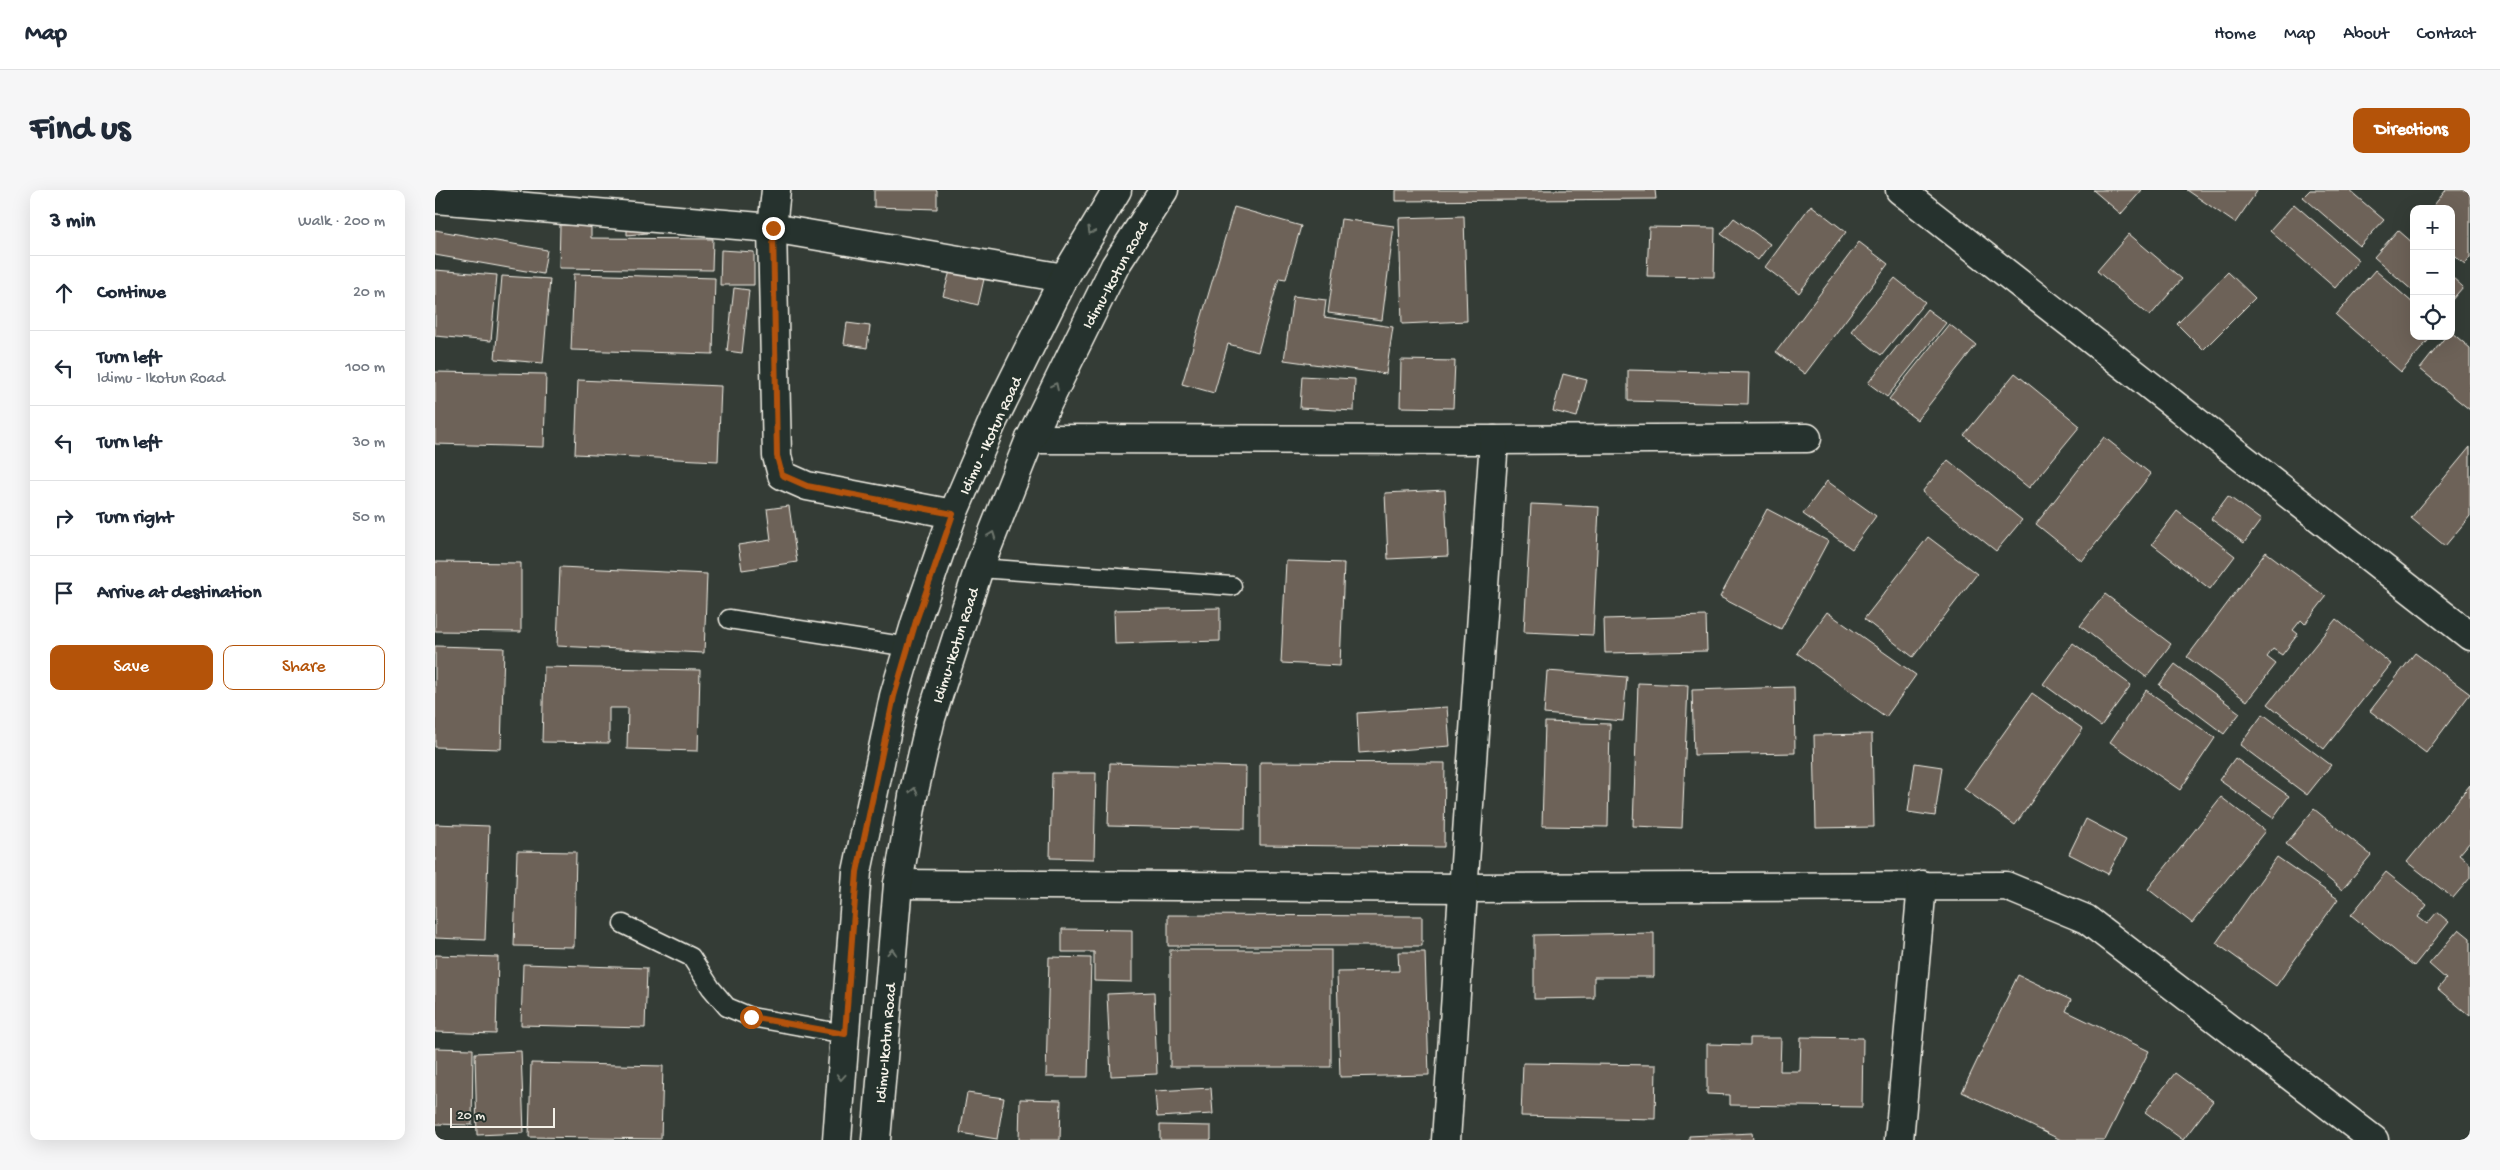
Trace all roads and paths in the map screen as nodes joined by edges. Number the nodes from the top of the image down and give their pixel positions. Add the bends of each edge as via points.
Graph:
1 (776, 190) edge
2 (1117, 190) edge
3 (1164, 190) edge
4 (1899, 190) edge
5 (435, 199) edge
6 (773, 228) junction
7 (1064, 278) junction
8 (1807, 438) dead end
9 (1029, 439) junction
10 (1494, 440) junction
11 (953, 514) junction
12 (979, 568) junction
13 (1232, 586) dead end
14 (729, 619) dead end
15 (2470, 636) edge
16 (909, 647) junction
17 (898, 884) junction
18 (1923, 885) junction
19 (1464, 888) junction
20 (623, 924) dead end
21 (845, 1034) junction
22 (837, 1140) edge
23 (876, 1140) edge
24 (1446, 1140) edge
25 (1899, 1140) edge
26 (2374, 1140) edge

1 - 6 street
2 -> 7 street, Idimu - Ikotun Road
9 -> 3 street, Idimu-Ikotun Road via 1115,266
4 - 15 street
5 - 6 street
6 - 7 street
6 - 11 street via 777,456 782,475 807,486
7 - 11 street, Idimu - Ikotun Road via 993,421
8 - 10 street
9 - 10 street
12 -> 9 street, Idimu-Ikotun Road
10 - 19 street
11 - 16 street, Idimu - Ikotun Road
12 - 13 lane
17 -> 12 street, Idimu-Ikotun Road via 931,718
14 - 16 lane
16 - 21 street, Idimu - Ikotun Road via 894,696 857,872
17 - 19 street
23 -> 17 street, Idimu-Ikotun Road
18 - 19 street
18 - 25 street
18 - 26 street via 2006,886 2086,919
19 - 24 street
20 - 21 lane via 691,957 727,1008 751,1017
21 -> 22 street, Idimu - Ikotun Road

